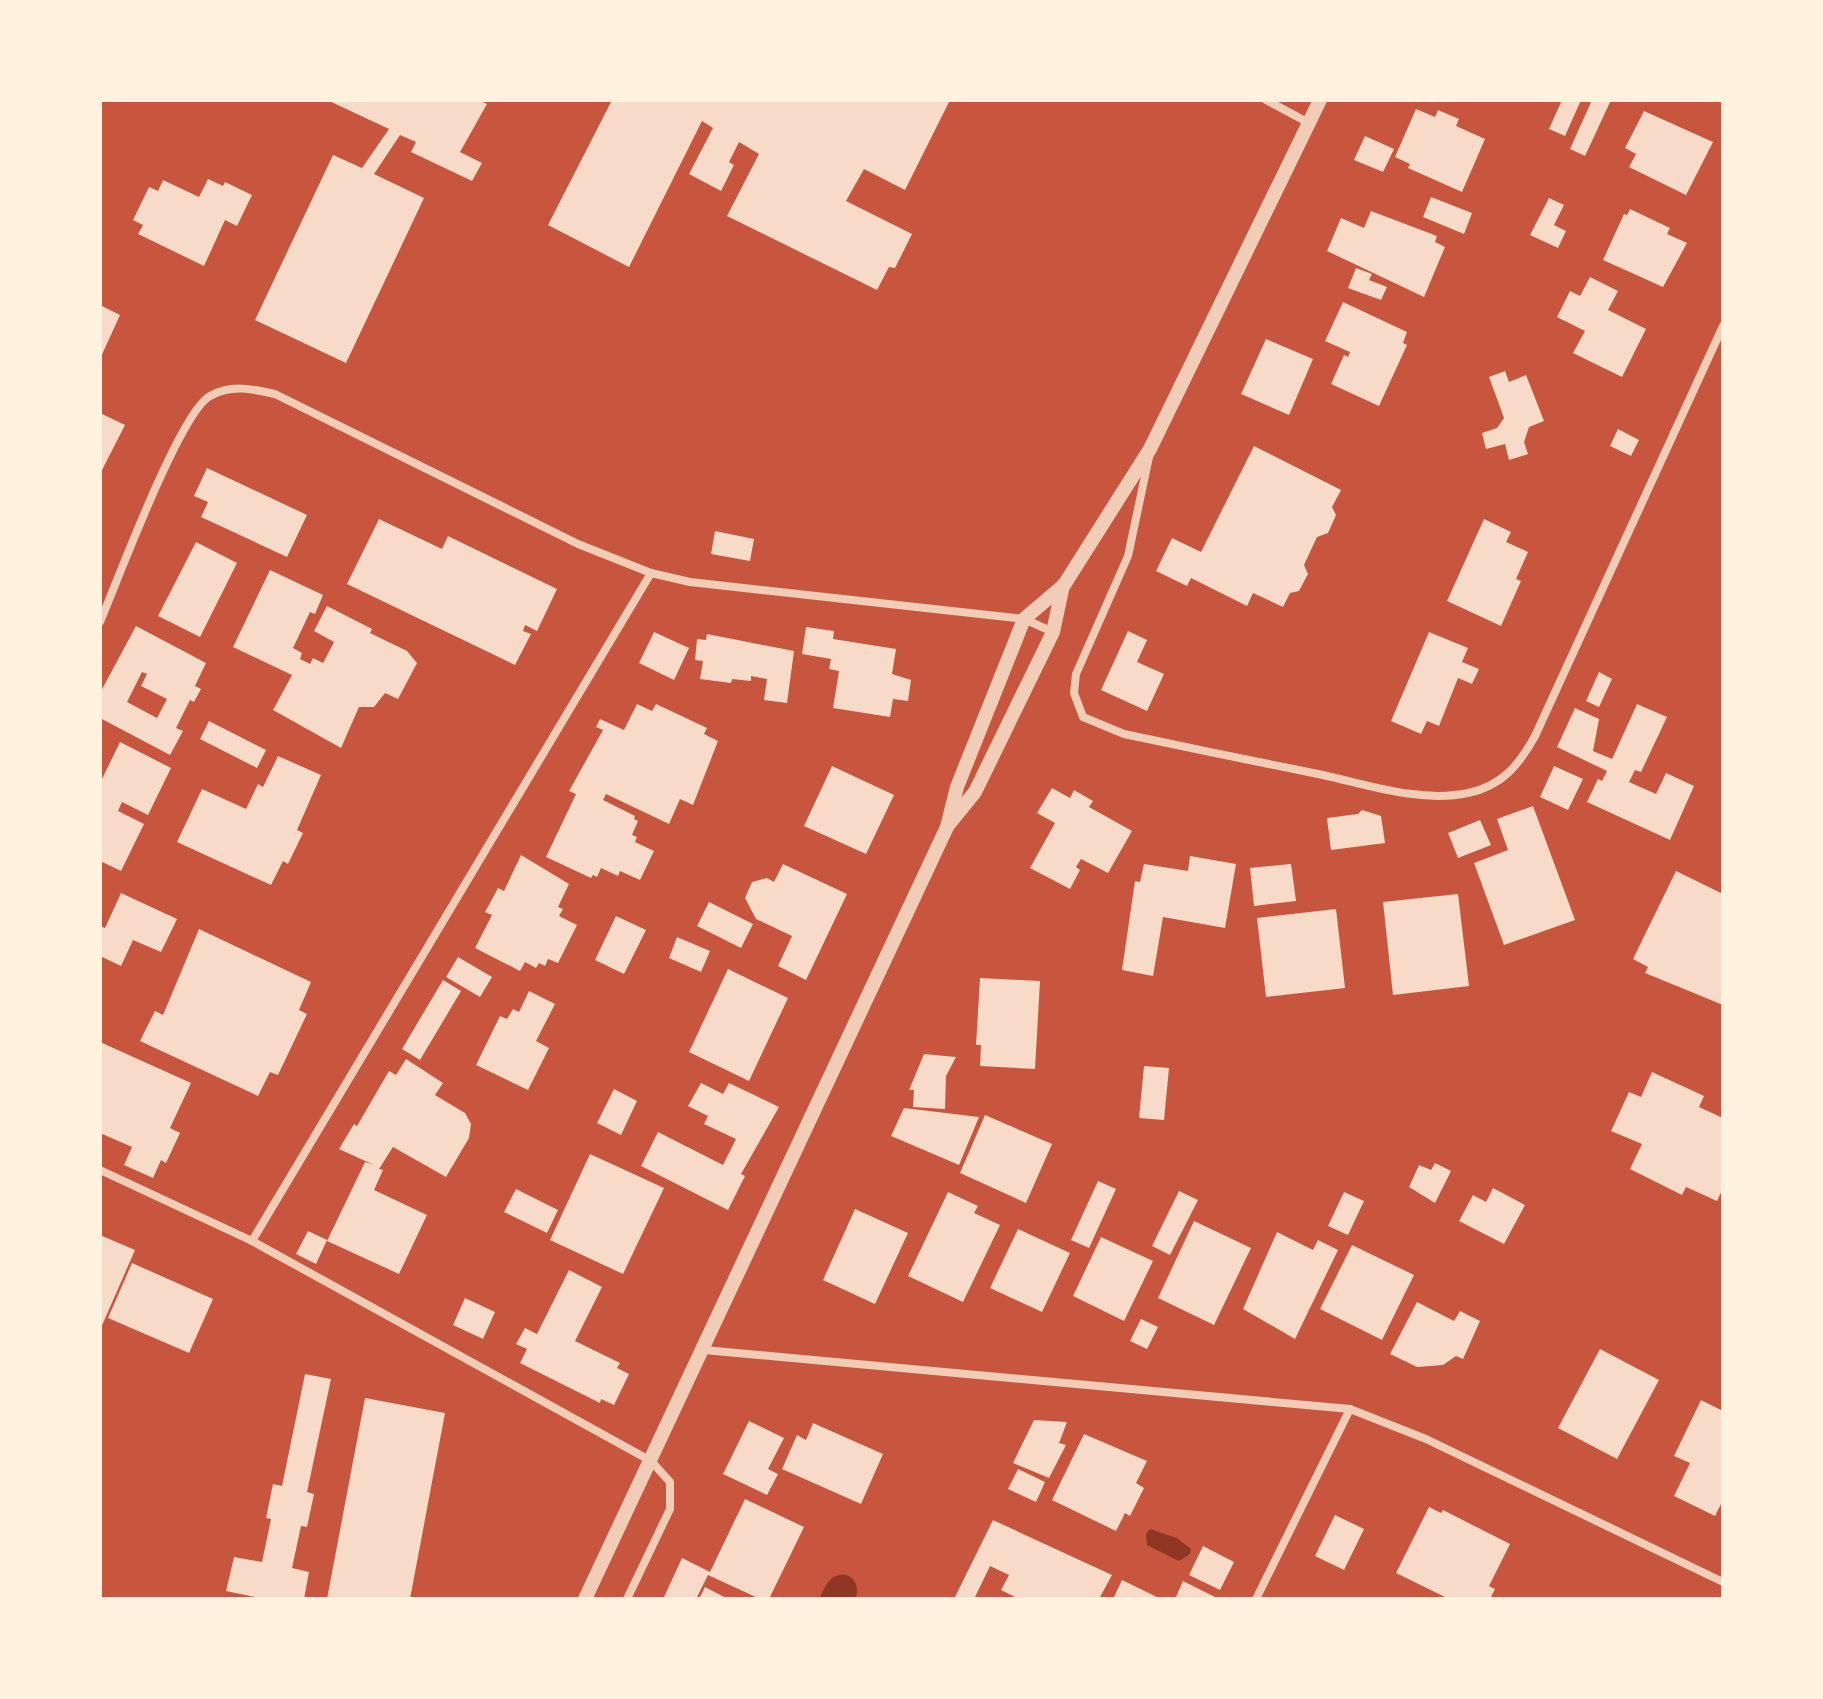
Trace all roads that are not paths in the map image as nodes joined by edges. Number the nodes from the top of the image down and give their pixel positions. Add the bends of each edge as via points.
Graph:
1 (1266, 100) edge
2 (1320, 100) edge
3 (1309, 123) junction
4 (1723, 326) edge
5 (1150, 449) junction
6 (651, 573) junction
7 (1064, 585) junction
8 (1024, 619) junction
9 (100, 622) edge
10 (1053, 632) junction
11 (947, 827) junction
12 (100, 1170) edge
13 (252, 1241) junction
14 (704, 1350) junction
15 (1350, 1409) junction
16 (651, 1461) junction
17 (1723, 1582) edge
18 (585, 1599) edge
19 (627, 1599) edge
20 (1256, 1599) edge

1 - 3 street
2 - 3 street
3 - 5 street
4 - 5 street via 1535,736 1512,772 1470,793 1433,796 1387,789 1124,734 1083,717 1074,693 1076,674 1128,556
5 - 7 street
6 - 8 street via 690,582
6 - 9 street via 578,544 275,394 243,387 208,396 185,424
6 - 13 street
7 - 8 street
7 - 10 street
8 - 10 street
8 - 11 street via 957,787
10 - 11 street via 975,792
11 - 14 street
12 - 13 street
13 - 16 street
14 - 15 street
14 - 16 street
15 - 17 street via 1426,1439
15 - 20 street
16 - 18 street
16 - 19 street via 670,1482 670,1509

